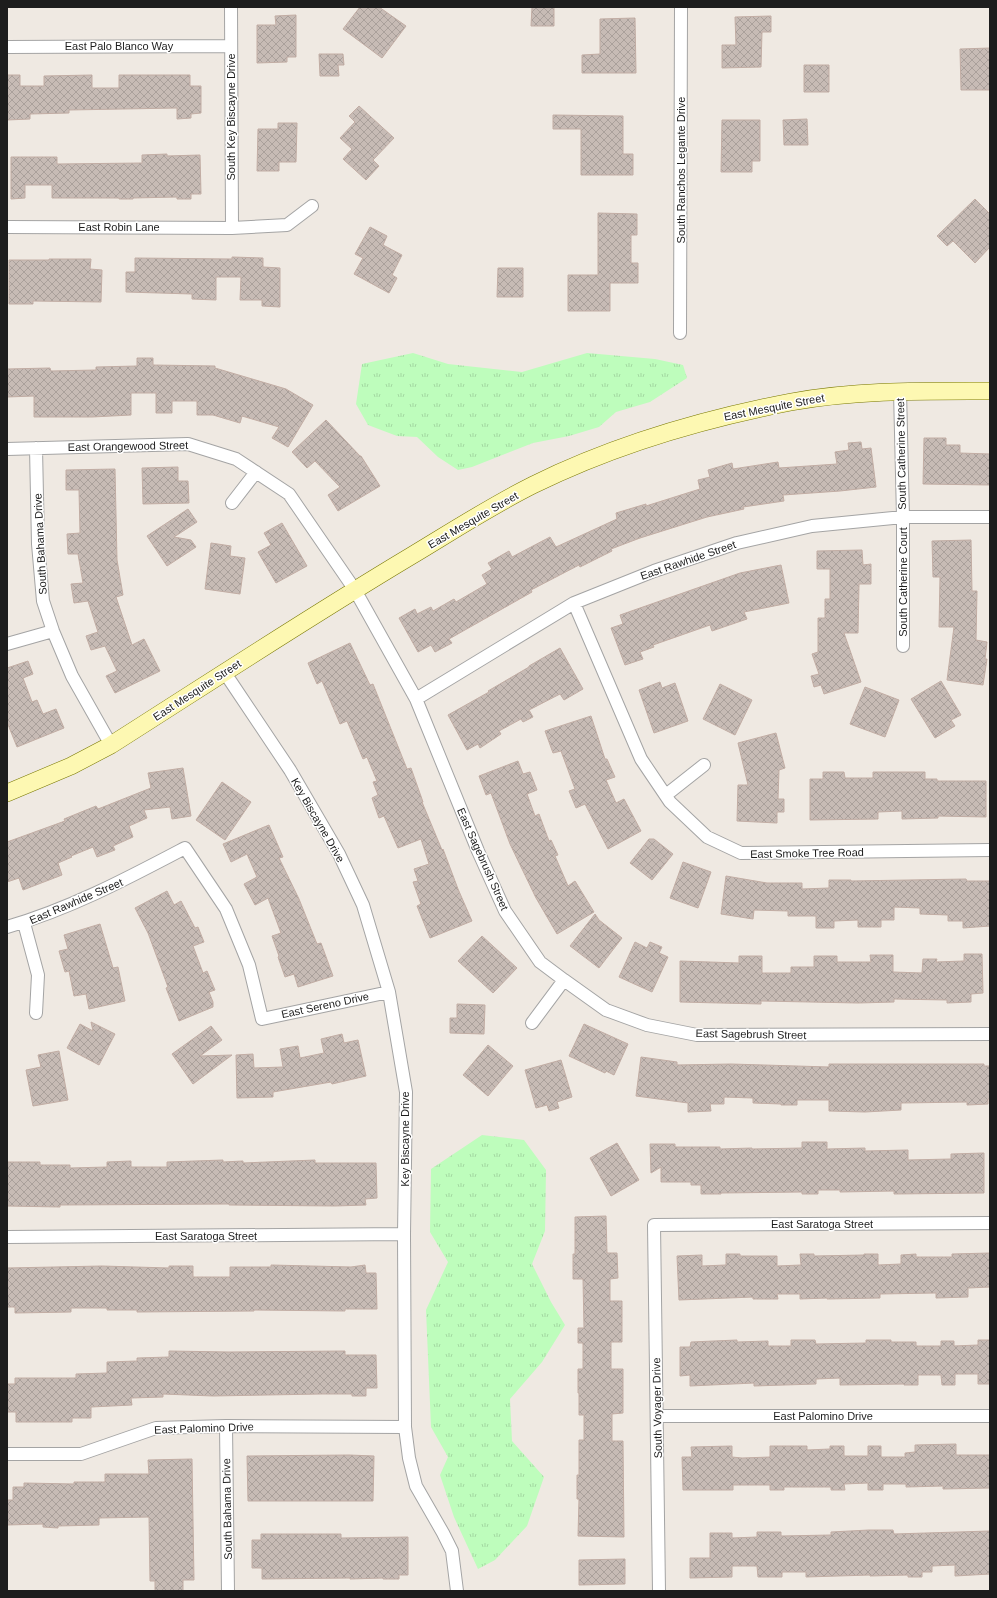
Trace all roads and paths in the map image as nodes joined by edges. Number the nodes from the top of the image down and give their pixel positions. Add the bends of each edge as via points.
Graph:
1 (231, 7) edge
2 (682, 7) edge
3 (231, 46) junction
4 (7, 47) edge
5 (312, 206) dead end
6 (7, 227) edge
7 (232, 228) junction
8 (680, 333) dead end
9 (990, 390) edge
10 (900, 391) junction
11 (36, 448) junction
12 (7, 449) edge
13 (256, 472) junction
14 (232, 503) dead end
15 (990, 516) edge
16 (903, 517) junction
17 (355, 590) junction
18 (574, 603) junction
19 (53, 631) junction
20 (7, 644) edge
21 (903, 646) dead end
22 (225, 672) junction
23 (416, 699) junction
24 (111, 745) junction
25 (704, 766) dead end
26 (7, 793) edge
27 (666, 795) junction
28 (990, 850) edge
29 (24, 923) junction
30 (7, 927) edge
31 (564, 980) junction
32 (389, 992) junction
33 (36, 1013) dead end
34 (262, 1019) joint
35 (532, 1023) dead end
36 (990, 1034) edge
37 (990, 1223) edge
38 (654, 1225) joint
39 (404, 1234) junction
40 (7, 1238) edge
41 (657, 1416) junction
42 (990, 1416) edge
43 (226, 1426) junction
44 (405, 1426) junction
45 (7, 1454) edge
46 (228, 1591) edge
47 (456, 1591) edge
48 (660, 1591) edge

1 - 3 street, South Key Biscayne Drive
2 - 8 street, South Ranchos Legante Drive
3 - 4 street, East Palo Blanco Way
3 - 7 street, South Key Biscayne Drive
5 - 7 street, East Robin Lane via 287,225
6 - 7 street, East Robin Lane
9 - 10 street, East Mesquite Street
10 - 16 street, South Catherine Street
10 - 17 street, East Mesquite Street via 848,394 743,412 674,430 611,452 534,485 504,501
11 - 12 street, East Orangewood Street
11 - 13 street, East Orangewood Street via 188,444 236,459
11 - 19 street, South Bahama Drive via 38,544 43,601
13 - 14 street
13 - 17 street, East Orangewood Street via 289,494
15 - 16 street, East Rawhide Street
16 - 18 street, East Rawhide Street via 812,526 737,543 654,571
16 - 21 street, South Catherine Court
17 - 22 street, East Mesquite Street
17 - 23 street, East Sagebrush Street
18 - 23 street, East Rawhide Street
18 - 27 street, East Smoke Tree Road via 641,758
19 - 20 street
19 - 24 street, South Bahama Drive via 72,676
22 - 24 street, East Mesquite Street
22 - 32 street, Key Biscayne Drive via 290,770 339,854 363,905
23 - 31 street, East Sagebrush Street via 478,852 505,911 540,962
24 - 26 street, East Mesquite Street via 71,766
25 - 27 street
27 - 28 street, East Smoke Tree Road via 670,802 707,837 741,853
29 - 30 street, East Rawhide Street
29 - 33 street via 38,975
29 - 34 street, East Rawhide Street via 104,890 185,848 226,909 249,965
31 - 35 street
31 - 36 street, East Sagebrush Street via 606,1010 647,1025 697,1035
32 - 34 street, East Sereno Drive
32 - 39 street, Key Biscayne Drive via 406,1092
37 - 38 street, East Saratoga Street
38 - 41 street, South Voyager Drive
39 - 40 street, East Saratoga Street
39 - 44 street, Key Biscayne Drive
41 - 42 street, East Palomino Drive
41 - 48 street, South Voyager Drive
43 - 44 street, East Palomino Drive
43 - 45 street, East Palomino Drive via 156,1428 81,1454
43 - 46 street, South Bahama Drive
44 - 47 street, Key Biscayne Drive via 416,1486 452,1551

